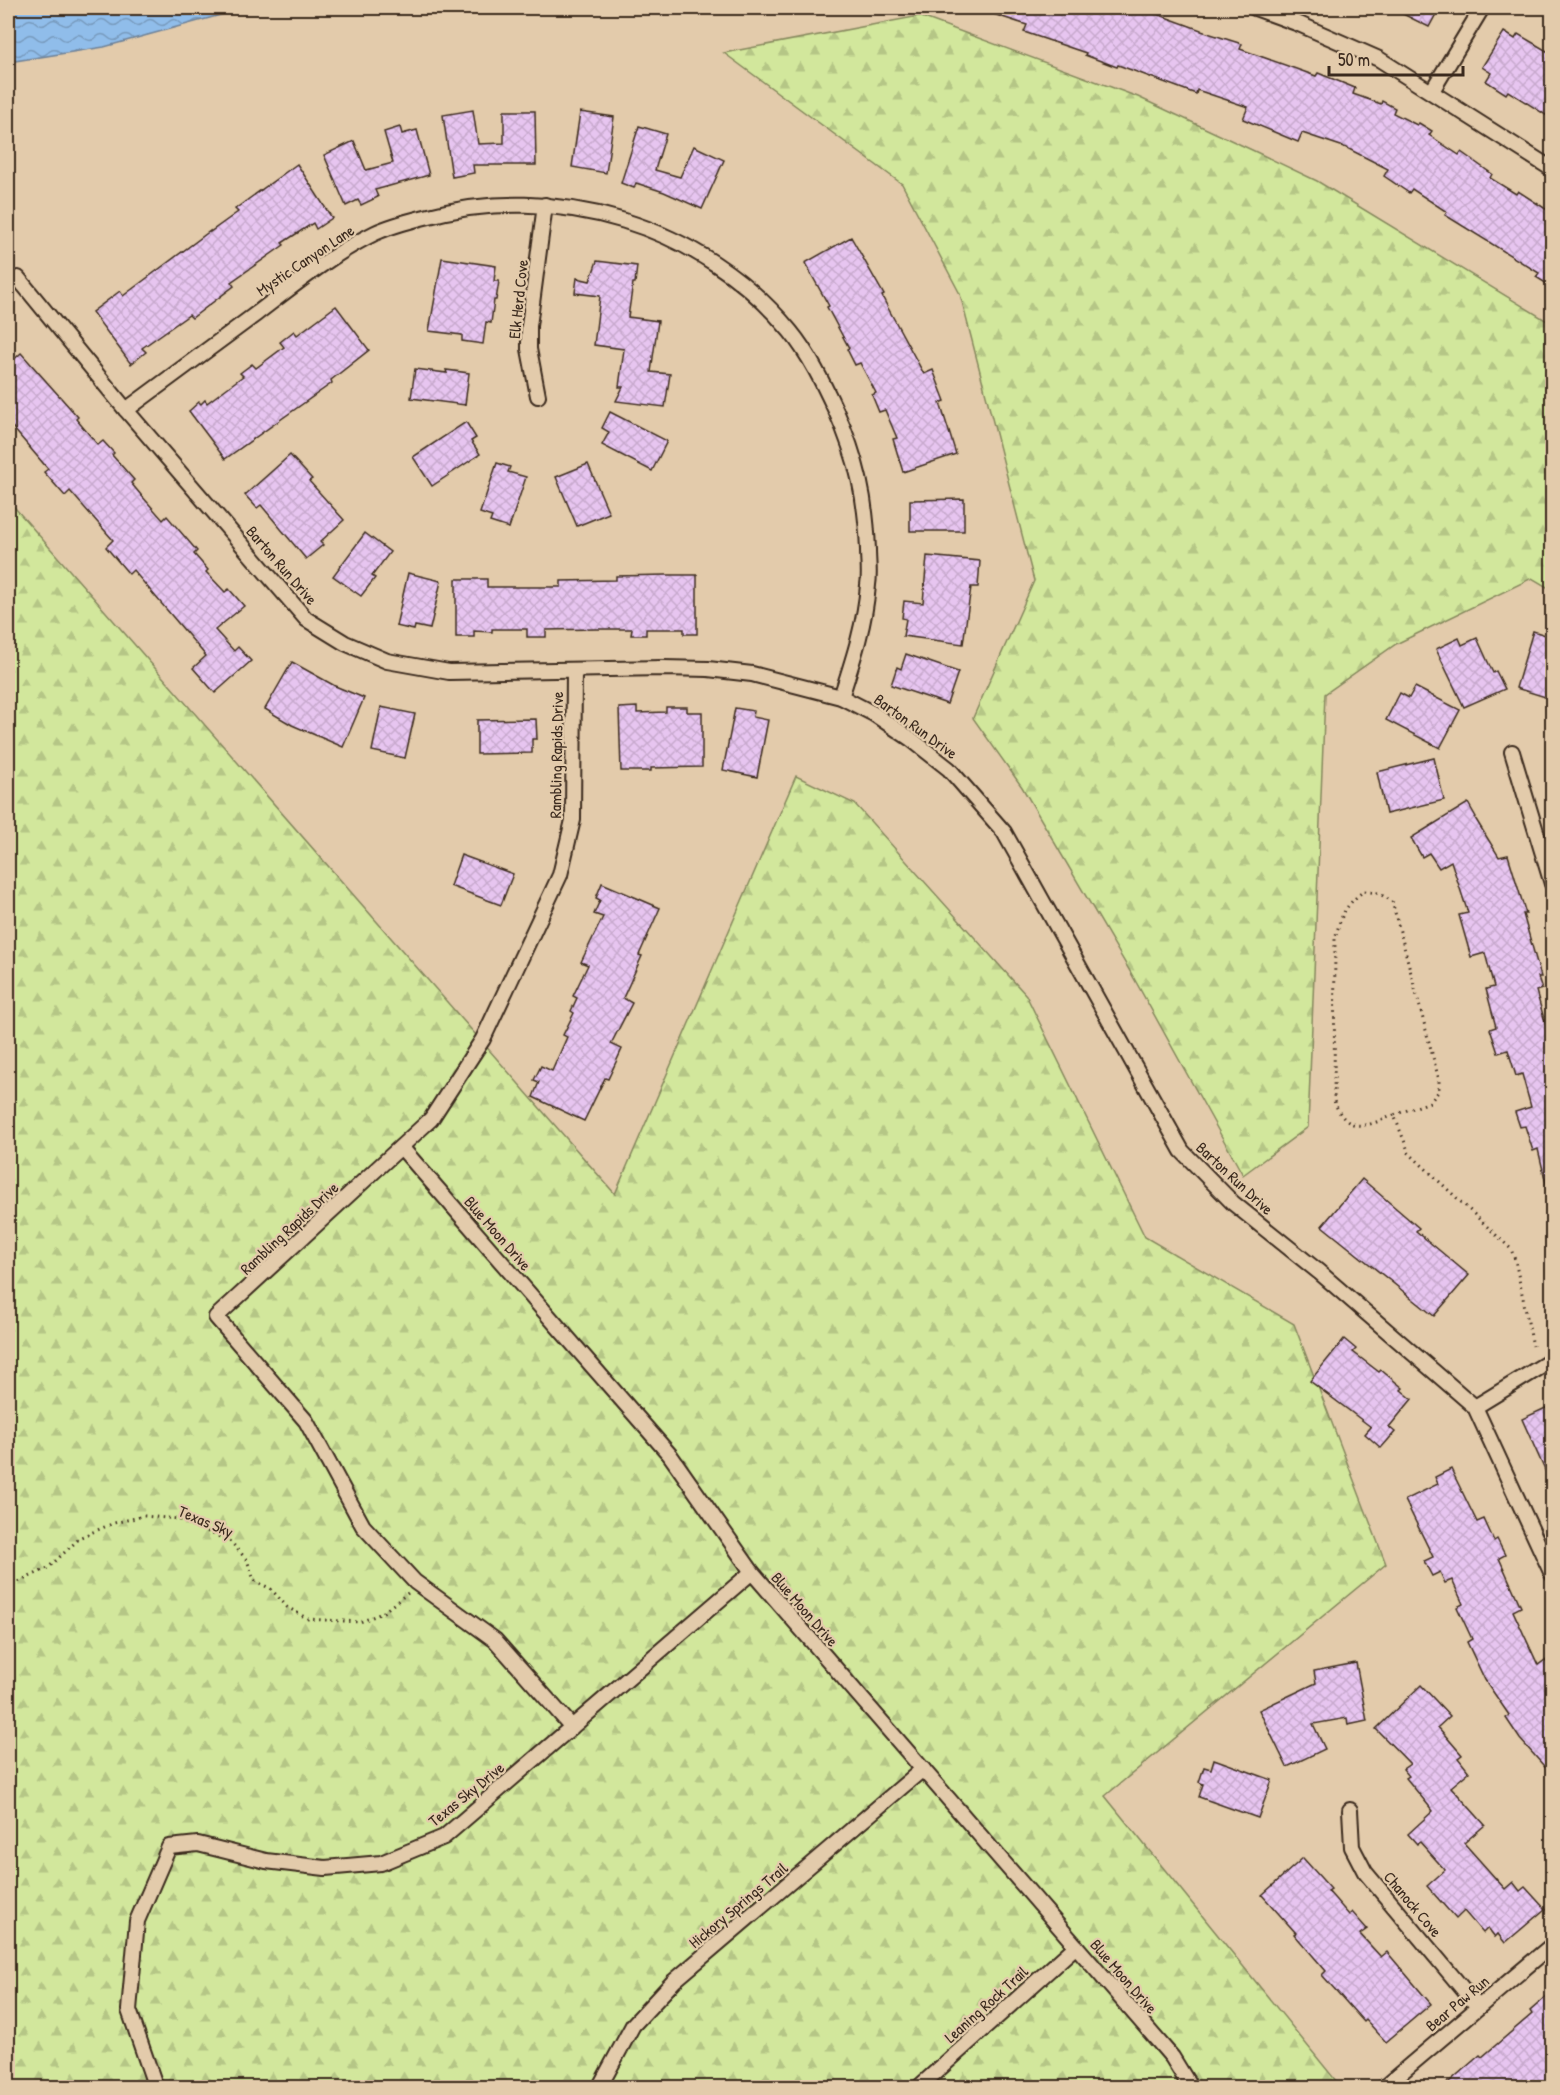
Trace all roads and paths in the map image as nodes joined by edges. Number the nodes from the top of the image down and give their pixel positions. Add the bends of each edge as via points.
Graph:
1 (1255, 8) edge
2 (1482, 8) edge
3 (1432, 91) junction
4 (1552, 169) edge
5 (545, 205) junction
6 (18, 278) dead end
7 (538, 396) dead end
8 (126, 410) junction
9 (574, 670) junction
10 (841, 696) junction
11 (1512, 752) dead end
12 (1552, 884) edge
13 (1394, 1115) junction
14 (8, 1126) edge
15 (8, 1132) edge
16 (401, 1147) junction
17 (1533, 1346) dead end
18 (1552, 1360) edge
19 (1475, 1407) junction
20 (752, 1572) junction
21 (1552, 1574) edge
22 (8, 1587) edge
23 (409, 1592) dead end
24 (572, 1727) junction
25 (923, 1769) junction
26 (1350, 1810) dead end
27 (1552, 1945) edge
28 (1076, 1946) junction
29 (1478, 2007) junction
30 (156, 2088) edge
31 (599, 2088) edge
32 (918, 2088) edge
33 (1191, 2088) edge
34 (1383, 2088) edge

1 - 3 street via 1379,59
2 - 3 street
3 - 4 street
5 - 7 street, Elk Herd Cove via 529,326
5 - 8 street, Mystic Canyon Lane via 482,206 427,216 377,232 302,279
5 - 10 street, Mystic Canyon Lane via 623,219 661,233 714,262 791,331 822,380 850,443 867,528 869,583 859,643
6 - 8 street, Barton Run Drive
8 - 9 street, Barton Run Drive via 306,619 345,643 387,661 449,672
9 - 10 street, Barton Run Drive via 708,669 752,674
9 - 16 street, Rambling Rapids Drive via 573,820 560,875 483,1039 431,1119
10 - 19 street, Barton Run Drive via 883,720 950,769 1004,832 1182,1151 1233,1203
11 - 12 street
13 - 13 path via 1430,1102 1439,1091 1439,1080 1392,901 1364,891 1350,901 1342,914 1335,939 1334,1101 1340,1116 1350,1124 1370,1125
13 - 17 path via 1409,1153 1511,1249
14 - 15 path
16 - 20 street, Blue Moon Drive via 670,1455
16 - 24 street, Rambling Rapids Drive via 216,1317 306,1421 363,1526 415,1581 495,1640
18 - 19 street
19 - 21 street, Barton Run Drive
20 - 24 street, Texas Sky Drive
20 - 25 street, Blue Moon Drive
22 - 23 path, Texas Sky via 48,1568 81,1537 144,1516 178,1519 231,1542 247,1560 254,1580 308,1619 360,1622 382,1613
24 - 30 street, Texas Sky Drive via 444,1837 381,1863 325,1868 266,1861 198,1844 169,1847 137,1921 129,2010
25 - 28 street, Blue Moon Drive
25 - 31 street, Hickory Springs Trail via 674,1981 633,2025
26 - 29 street, Chanock Cove via 1352,1847 1365,1872
27 - 29 street, Bear Paw Run
28 - 32 street, Leaning Rock Trail
28 - 33 street, Blue Moon Drive via 1172,2057
29 - 34 street, Bear Paw Run

